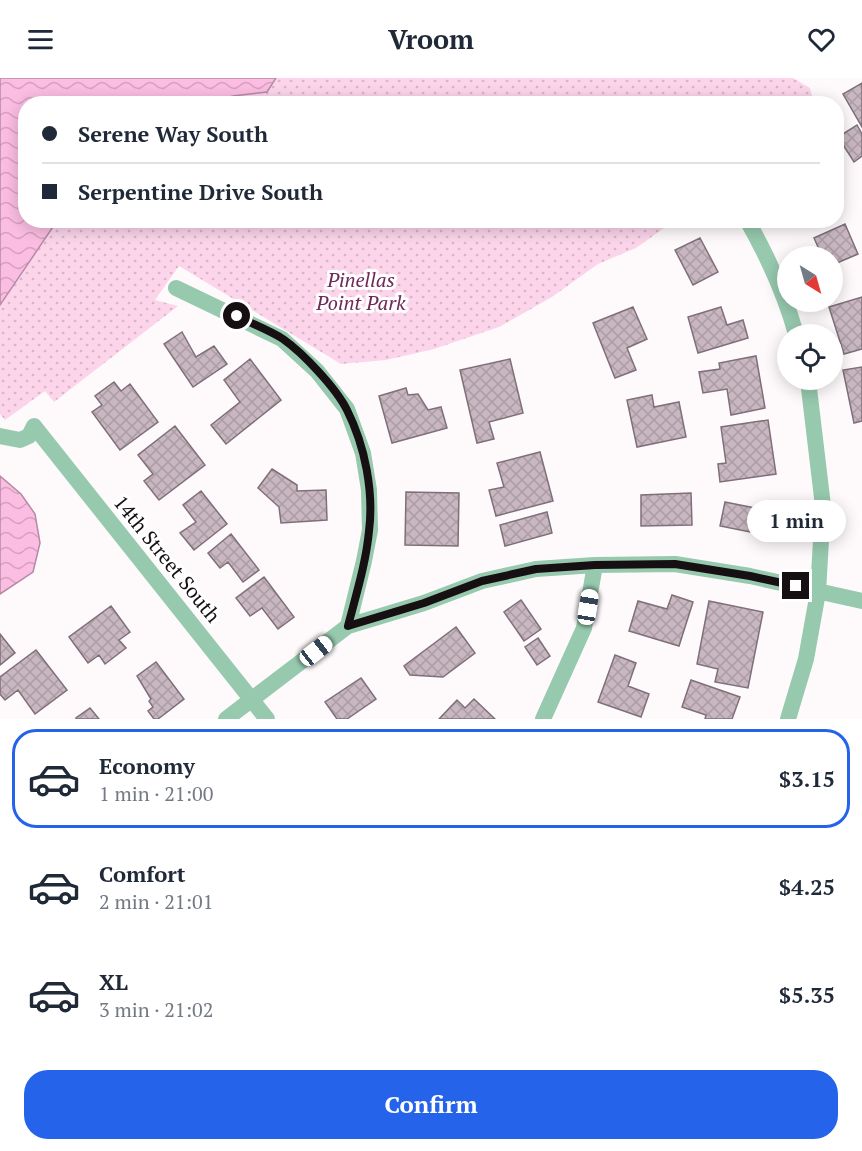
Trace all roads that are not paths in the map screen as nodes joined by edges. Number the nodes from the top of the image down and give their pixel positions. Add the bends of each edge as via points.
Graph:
1 (752, 228) edge
2 (176, 288) dead end
3 (793, 324) edge
4 (809, 390) edge
5 (0, 436) edge
6 (595, 565) junction
7 (818, 592) junction
8 (862, 601) edge
9 (348, 626) junction
10 (253, 700) junction
11 (226, 719) edge
12 (267, 719) edge
13 (543, 719) edge
14 (788, 719) edge

1 - 3 street
2 - 9 street via 282,339 317,370 346,409 363,453 370,530
4 - 7 street via 824,506
5 - 10 street, 14th Street South via 20,440 29,436 34,426
6 - 7 street via 675,564
6 - 9 street via 536,569 482,581
6 - 13 street via 584,628
7 - 8 street
7 - 14 street via 806,659
9 - 10 street
10 - 11 street
10 - 12 street, 14th Street South

